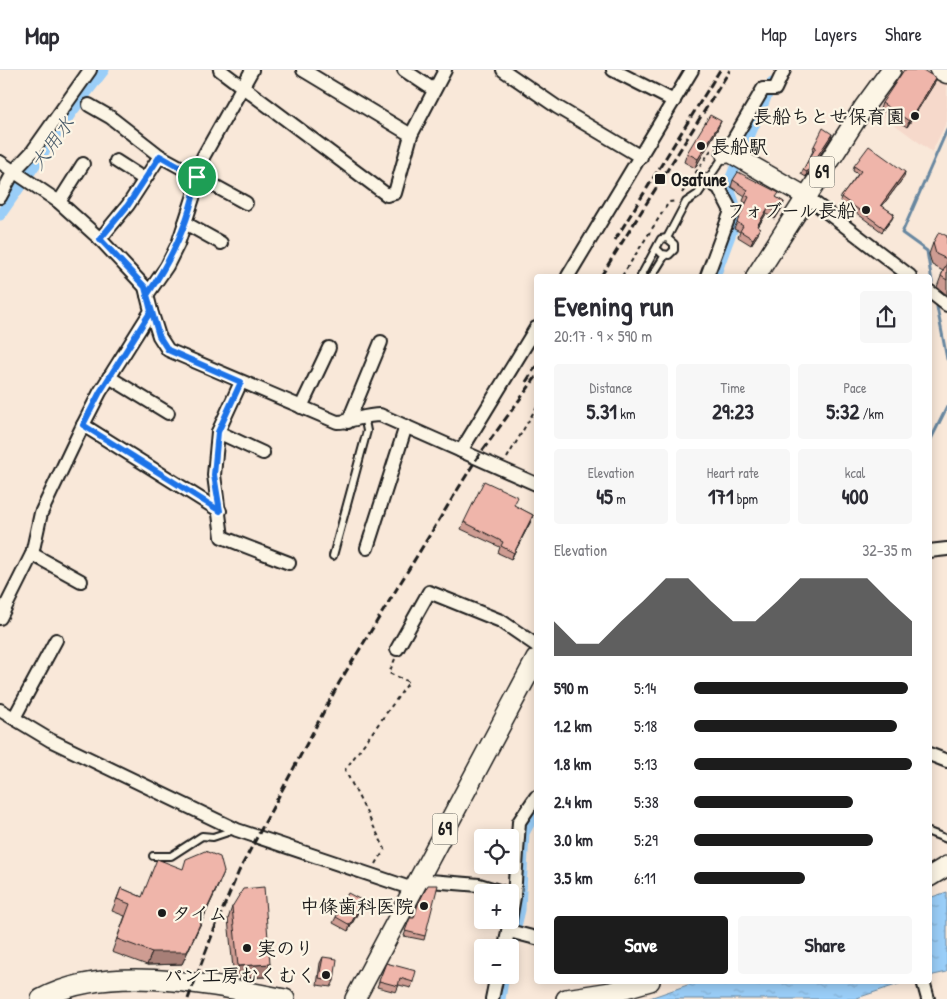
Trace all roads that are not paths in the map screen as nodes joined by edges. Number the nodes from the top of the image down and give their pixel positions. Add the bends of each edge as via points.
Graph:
1 (90, 70) edge
2 (220, 70) edge
3 (252, 70) edge
4 (303, 70) edge
5 (404, 70) edge
6 (445, 70) edge
7 (503, 70) edge
8 (613, 70) edge
9 (692, 70) edge
10 (784, 70) edge
11 (891, 70) edge
12 (939, 70) edge
13 (947, 74) edge
14 (244, 88) junction
15 (434, 90) junction
16 (674, 101) junction
17 (89, 105) dead end
18 (411, 135) junction
19 (719, 151) junction
20 (160, 156) junction
21 (641, 157) junction
22 (116, 161) dead end
23 (0, 162) edge
24 (83, 164) dead end
25 (16, 172) junction
26 (197, 177) junction
27 (144, 179) junction
28 (707, 180) junction
29 (0, 197) edge
30 (807, 197) junction
31 (60, 202) junction
32 (246, 203) dead end
33 (185, 223) junction
34 (667, 238) junction
35 (100, 239) junction
36 (222, 243) dead end
37 (657, 249) junction
38 (665, 255) junction
39 (569, 274) edge
40 (643, 274) edge
41 (653, 274) edge
42 (708, 274) edge
43 (757, 274) edge
44 (907, 274) edge
45 (932, 292) edge
46 (147, 295) junction
47 (947, 304) edge
48 (151, 311) junction
49 (534, 331) edge
50 (381, 342) dead end
51 (329, 348) dead end
52 (109, 377) junction
53 (241, 382) junction
54 (301, 407) junction
55 (168, 413) dead end
56 (364, 415) junction
57 (348, 422) junction
58 (83, 425) junction
59 (406, 426) junction
60 (218, 432) junction
61 (461, 451) junction
62 (263, 452) dead end
63 (534, 483) edge
64 (220, 511) junction
65 (367, 548) dead end
66 (947, 549) edge
67 (932, 551) edge
68 (32, 554) junction
69 (332, 556) dead end
70 (289, 563) dead end
71 (81, 581) dead end
72 (0, 618) edge
73 (56, 640) dead end
74 (534, 644) edge
75 (397, 649) road end
76 (534, 663) edge
77 (0, 710) edge
78 (14, 718) junction
79 (932, 755) edge
80 (947, 761) edge
81 (534, 800) edge
82 (236, 830) junction
83 (932, 833) edge
84 (947, 839) edge
85 (153, 856) dead end
86 (947, 866) edge
87 (932, 875) edge
88 (415, 884) junction
89 (513, 884) edge
90 (474, 885) edge
91 (514, 929) edge
92 (514, 932) junction
93 (534, 937) edge
94 (510, 939) edge
95 (495, 984) edge
96 (626, 984) edge
97 (925, 984) edge
98 (609, 986) edge
99 (41, 999) edge
100 (285, 999) edge
101 (355, 999) edge
102 (492, 999) edge
103 (566, 999) edge
104 (928, 999) edge

1 - 25 street
2 - 14 street
3 - 14 street
4 - 18 street
5 - 15 street
6 - 15 street
7 - 21 street via 557,107
8 - 16 street
9 - 16 street
10 - 19 street
11 - 30 main road, 69
12 - 13 street
14 - 18 street via 387,195 395,193
14 - 26 street via 202,157
15 - 18 street
16 - 21 street
17 - 20 street via 110,117
19 - 28 lane
19 - 30 street via 730,153
20 - 26 street
20 - 27 street
21 - 39 street
22 - 27 street
23 - 25 street
24 - 31 street
25 - 29 street
25 - 31 street
26 - 32 street
26 - 33 street
27 - 35 street
28 - 34 lane via 698,194 686,202
28 - 42 street via 718,188 731,211
30 - 43 main road, 69
30 - 44 street
31 - 35 street
33 - 36 street
33 - 46 street via 167,266
34 - 37 lane via 658,242
34 - 38 lane via 674,247 672,253
35 - 46 street via 145,287
37 - 38 lane
37 - 40 lane
38 - 41 lane
45 - 47 street
46 - 48 street
48 - 52 street
48 - 53 street via 159,336 168,350
49 - 61 street
50 - 57 street
51 - 54 street
52 - 55 street
52 - 58 street
53 - 54 street
53 - 60 street
54 - 57 street via 337,422
56 - 57 street
56 - 59 street via 380,415
56 - 69 lane via 367,431
58 - 64 street
58 - 68 street via 41,513
59 - 61 street
59 - 65 street
60 - 62 street
60 - 64 street via 214,475
61 - 63 street
64 - 70 street via 222,537
66 - 67 street
68 - 71 street
68 - 72 street
73 - 78 street
74 - 75 street via 501,621 429,592
76 - 88 main road, 69
77 - 78 street
78 - 82 street via 50,740
79 - 80 street
81 - 89 street via 519,822
82 - 85 lane via 213,837 202,836 171,856
82 - 88 street via 369,874
83 - 84 lane
86 - 87 main road
88 - 90 street
88 - 101 main road, 69
91 - 92 street
92 - 93 street
92 - 94 street
95 - 102 street
96 - 98 main road
97 - 104 street
98 - 103 main road
99 - 100 main road via 77,985 139,979

